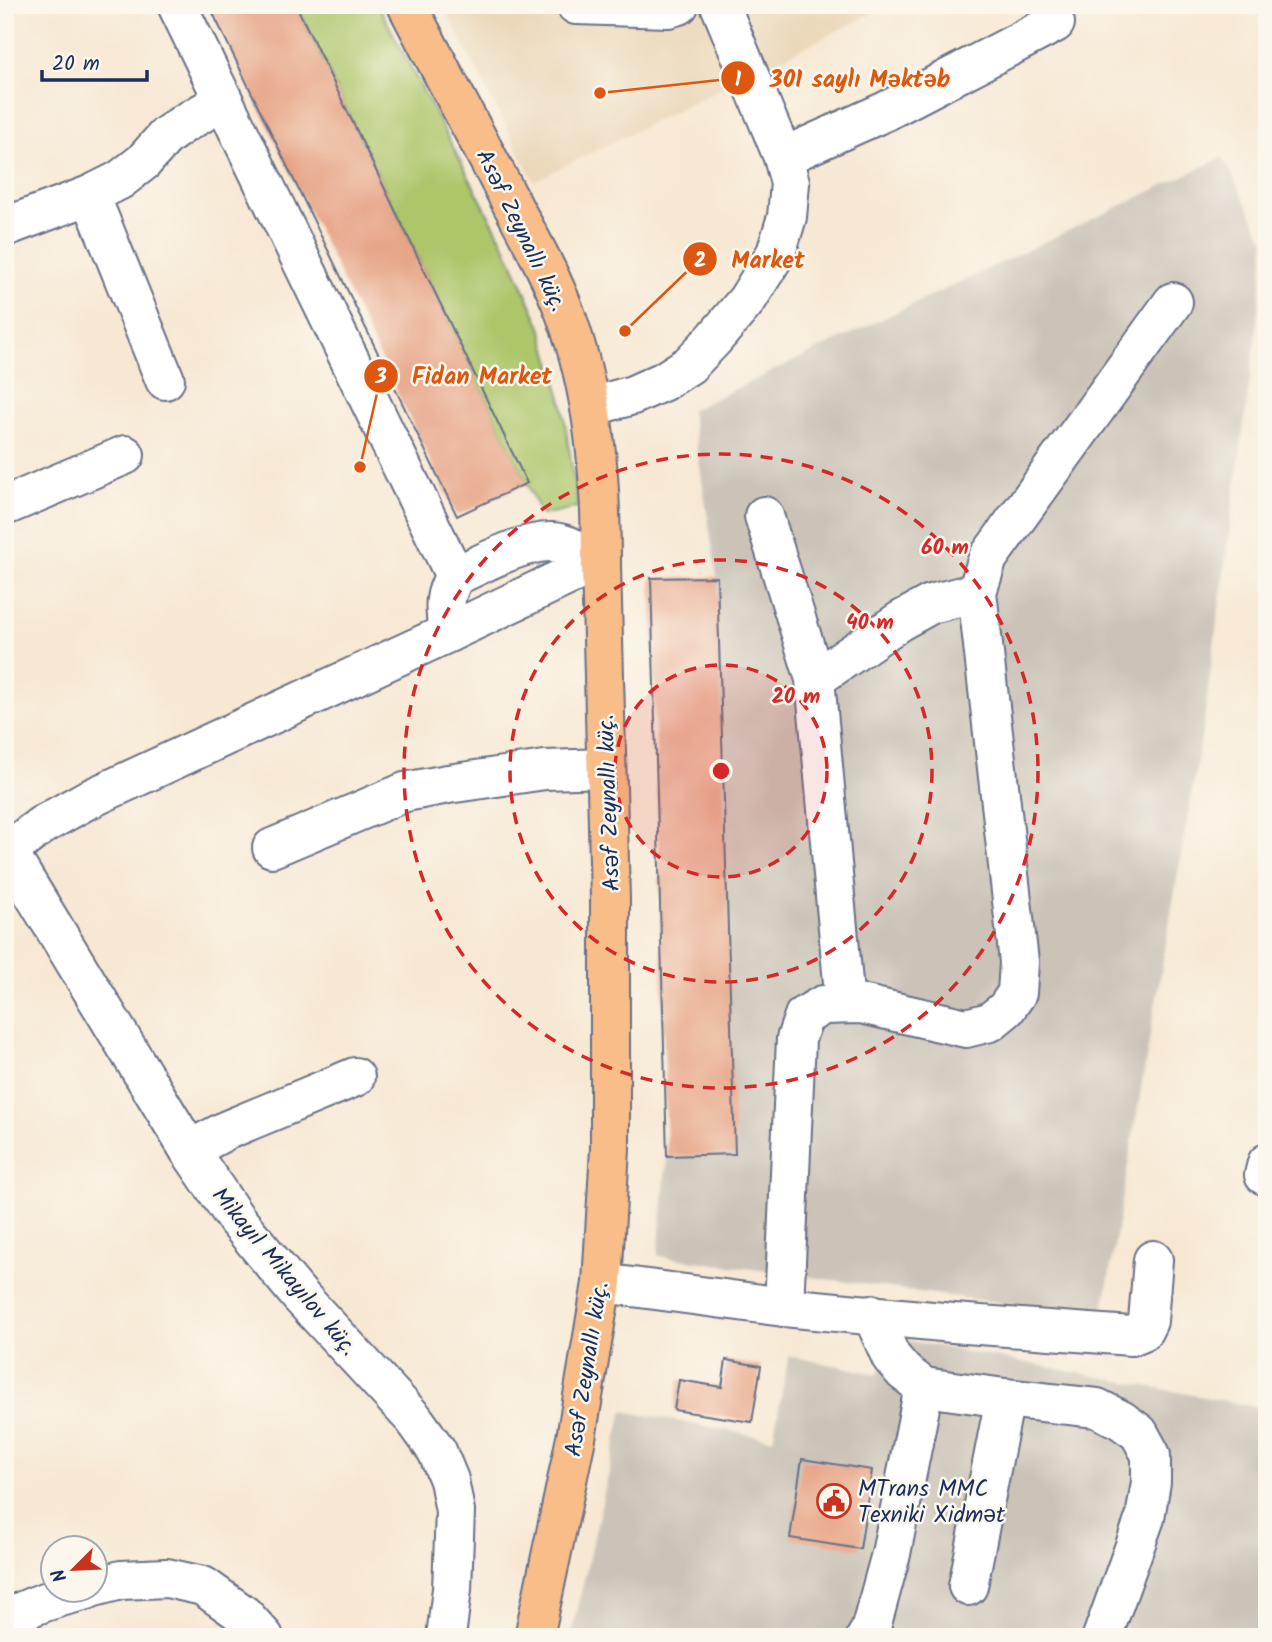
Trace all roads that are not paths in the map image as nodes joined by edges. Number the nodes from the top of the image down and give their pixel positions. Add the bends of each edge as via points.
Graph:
1 (177, 5) edge
2 (407, 5) edge
3 (576, 5) edge
4 (679, 5) edge
5 (720, 5) edge
6 (1055, 23) dead end
7 (223, 102) junction
8 (783, 157) junction
9 (90, 195) junction
10 (5, 227) edge
11 (1173, 302) dead end
12 (165, 380) dead end
13 (590, 407) junction
14 (125, 455) dead end
15 (5, 506) edge
16 (764, 516) dead end
17 (601, 565) junction
18 (455, 576) junction
19 (976, 592) junction
20 (448, 633) junction
21 (815, 679) junction
22 (606, 768) junction
23 (272, 848) dead end
24 (6, 849) edge
25 (845, 1004) junction
26 (355, 1077) dead end
27 (189, 1150) junction
28 (1153, 1260) dead end
29 (602, 1283) junction
30 (784, 1307) junction
31 (872, 1314) junction
32 (924, 1387) junction
33 (1005, 1398) junction
34 (108, 1583) edge
35 (968, 1586) dead end
36 (40, 1604) edge
37 (5, 1620) edge
38 (264, 1637) edge
39 (446, 1637) edge
40 (534, 1637) edge
41 (866, 1637) edge
42 (1102, 1637) edge

1 - 7 street
2 - 13 main road, Asəf Zeynallı küç. via 542,262 565,313
3 - 4 street
5 - 8 street
6 - 8 street via 886,111
7 - 9 street via 166,136 120,180
7 - 18 street
8 - 13 street via 790,183 787,217 776,253 747,300 689,365 633,396
9 - 10 street
9 - 12 street
11 - 19 street via 988,558
13 - 17 main road, Asəf Zeynallı küç. via 598,463
14 - 15 street
16 - 21 street
17 - 18 street via 575,549 539,543
17 - 20 street via 576,572
17 - 22 main road, Asəf Zeynallı küç.
18 - 20 street via 444,605
19 - 21 street via 931,604
19 - 25 street via 1019,962 1017,993 990,1022 966,1028
20 - 24 street via 85,801
21 - 25 street
22 - 23 street via 545,770 405,792
22 - 29 main road, Asəf Zeynallı küç. via 610,1135
24 - 27 street, Mikayıl Mikayılov küç.
25 - 30 street via 823,1005 804,1016 796,1039
26 - 27 street
27 - 39 street, Mikayıl Mikayılov küç. via 236,1219 414,1419 437,1451 455,1511
28 - 31 street via 1148,1321 1143,1331 1131,1336
29 - 30 street
29 - 40 main road, Asəf Zeynallı küç. via 576,1438
30 - 31 street
31 - 32 street via 891,1357
32 - 33 street
32 - 41 street via 891,1554
33 - 35 street
33 - 42 street via 1097,1408 1139,1433 1151,1455 1145,1518
34 - 38 street via 167,1578 203,1586 244,1615
36 - 37 street

